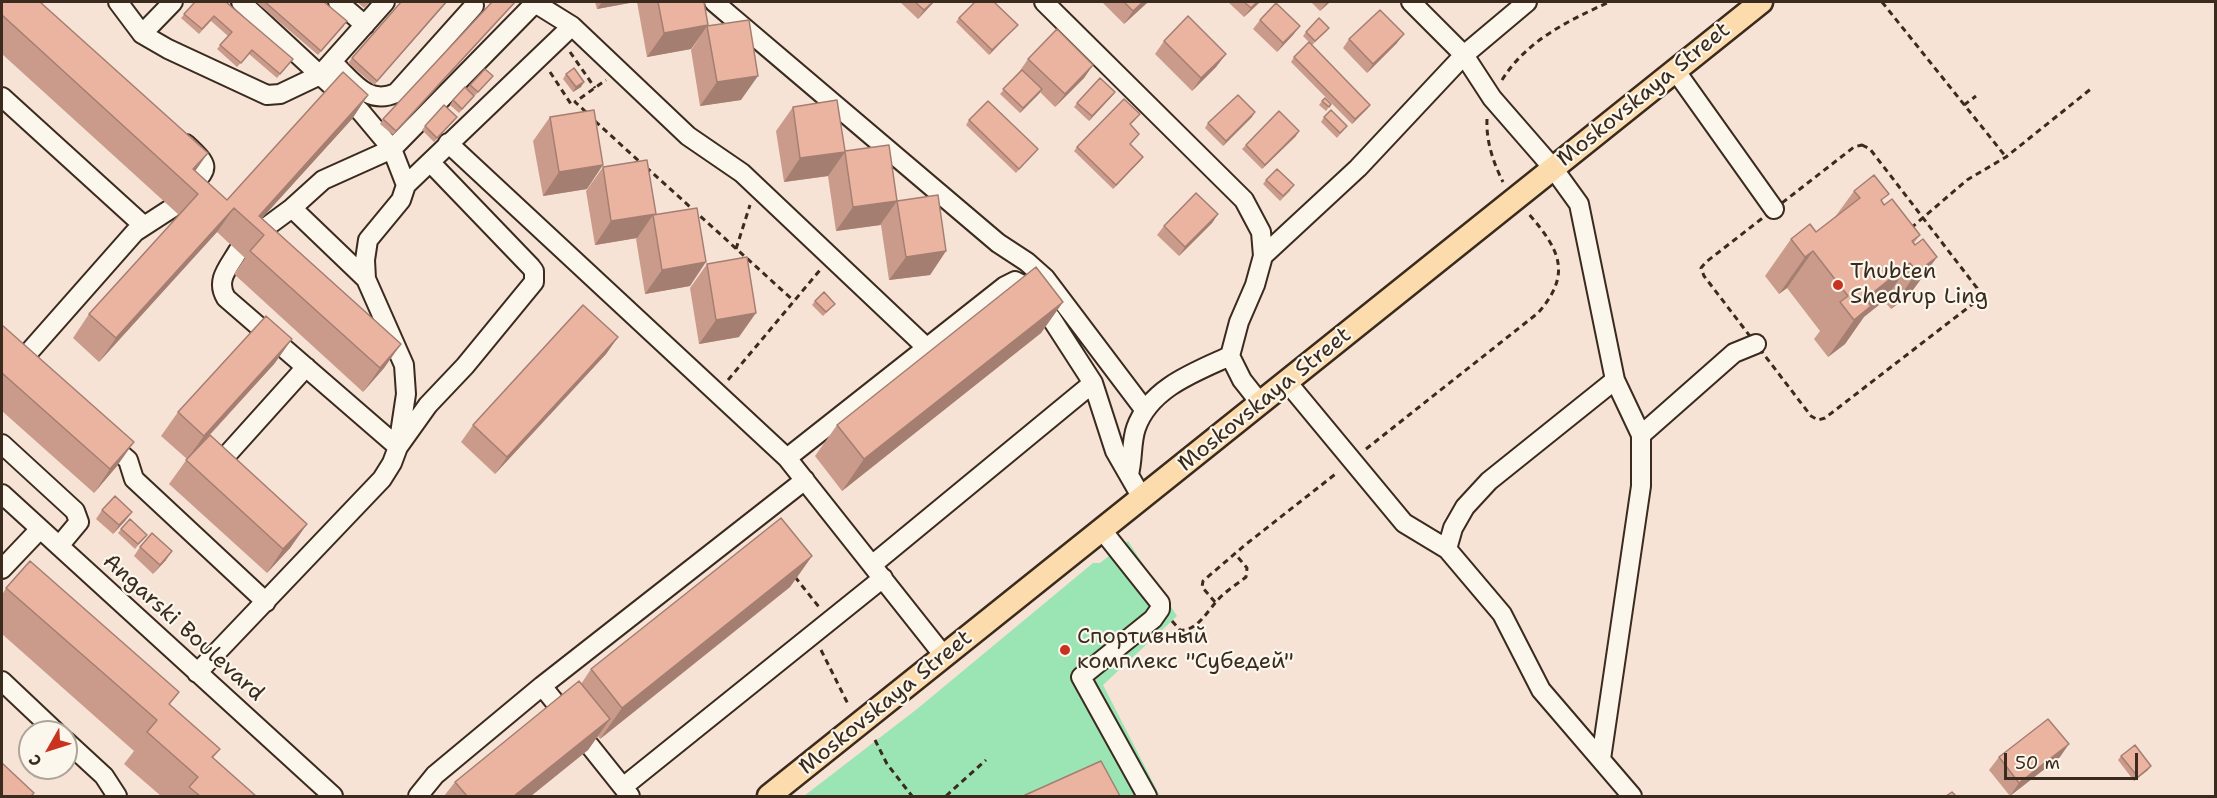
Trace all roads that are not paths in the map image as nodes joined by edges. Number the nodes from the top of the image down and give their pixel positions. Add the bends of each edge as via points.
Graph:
1 (118, 2) edge
2 (173, 2) edge
3 (241, 2) edge
4 (338, 2) edge
5 (386, 2) edge
6 (535, 2) edge
7 (714, 2) edge
8 (1044, 2) edge
9 (1411, 2) edge
10 (1527, 2) edge
11 (1761, 2) edge
12 (474, 6) dead end
13 (365, 25) junction
14 (566, 32) junction
15 (142, 34) junction
16 (1464, 56) junction
17 (326, 69) junction
18 (1675, 70) junction
19 (2, 97) edge
20 (177, 136) edge
21 (448, 143) junction
22 (392, 149) junction
23 (430, 162) junction
24 (1553, 168) junction
25 (406, 185) junction
26 (292, 208) junction
27 (1774, 209) road end
28 (144, 226) junction
29 (1263, 256) junction
30 (366, 279) junction
31 (1756, 344) road end
32 (927, 348) junction
33 (2, 350) edge
34 (1230, 356) junction
35 (306, 367) junction
36 (1615, 380) junction
37 (1287, 382) junction
38 (1093, 383) junction
39 (1261, 404) junction
40 (1144, 409) junction
41 (96, 431) edge
42 (1641, 435) junction
43 (2, 444) edge
44 (398, 447) junction
45 (225, 458) edge
46 (788, 458) junction
47 (1129, 474) junction
48 (805, 480) junction
49 (2, 494) edge
50 (1142, 498) junction
51 (40, 529) junction
52 (1102, 530) junction
53 (58, 546) junction
54 (1447, 549) junction
55 (2, 569) edge
56 (877, 572) junction
57 (266, 602) junction
58 (944, 657) junction
59 (197, 674) junction
60 (2, 681) edge
61 (542, 686) junction
62 (43, 720) edge
63 (78, 752) edge
64 (1601, 759) junction
65 (629, 794) edge
66 (117, 796) edge
67 (333, 796) edge
68 (418, 796) edge
69 (769, 796) edge
70 (1147, 796) edge
71 (1632, 796) edge

1 - 15 street
2 - 15 street
3 - 17 street
4 - 13 street
5 - 13 street
6 - 14 street
6 - 22 street
7 - 40 street via 998,243 1045,278
8 - 29 street via 1244,200 1261,232
9 - 16 street
10 - 16 street
11 - 18 main road, Moskovskaya Street
12 - 17 street via 396,93 376,98
13 - 17 street
14 - 21 street
14 - 32 street via 619,70 688,136 756,186
15 - 17 street via 267,95 280,94
16 - 24 street via 1492,98
16 - 29 street via 1358,168
17 - 22 street
18 - 24 main road, Moskovskaya Street
18 - 27 street
19 - 28 street
20 - 28 street via 203,160 204,171 177,203
21 - 23 street
21 - 46 street
22 - 25 street
22 - 26 street via 323,180
23 - 25 street
23 - 44 street via 531,267 535,277 531,287 428,405
24 - 36 street via 1579,204
24 - 37 main road, Moskovskaya Street
25 - 30 street via 401,200 368,240
26 - 30 street
26 - 35 street via 242,247 221,281 226,298
28 - 33 street via 26,364
29 - 34 street
30 - 44 street via 404,365 406,394
31 - 42 street via 1734,353
32 - 38 street via 1015,281 1025,286 1051,318
32 - 46 street
34 - 39 street
34 - 40 street via 1184,377
35 - 44 street
35 - 45 street
36 - 42 street
36 - 54 street via 1489,481 1465,507
37 - 39 main road, Moskovskaya Street
37 - 54 street via 1404,523
38 - 47 street via 1115,451
38 - 56 street
39 - 50 main road, Moskovskaya Street
40 - 47 street via 1135,430
41 - 57 street via 128,460 134,479
42 - 64 street via 1641,486
43 - 53 street via 75,511 79,522
44 - 57 street via 382,479
46 - 48 street
47 - 50 street
48 - 56 street
48 - 61 street
49 - 51 street, Angarski Boulevard
50 - 52 main road, Moskovskaya Street
51 - 53 street, Angarski Boulevard
51 - 55 street
52 - 58 main road, Moskovskaya Street
52 - 70 street via 1156,597 1160,609 1153,620 1081,677
53 - 59 street, Angarski Boulevard
54 - 64 street via 1502,614 1541,690
56 - 58 street
56 - 65 street via 830,620
57 - 59 street
58 - 69 main road, Moskovskaya Street
59 - 67 street, Angarski Boulevard
60 - 62 street
61 - 65 street
61 - 68 street via 435,775
63 - 66 street via 104,776
64 - 71 street

